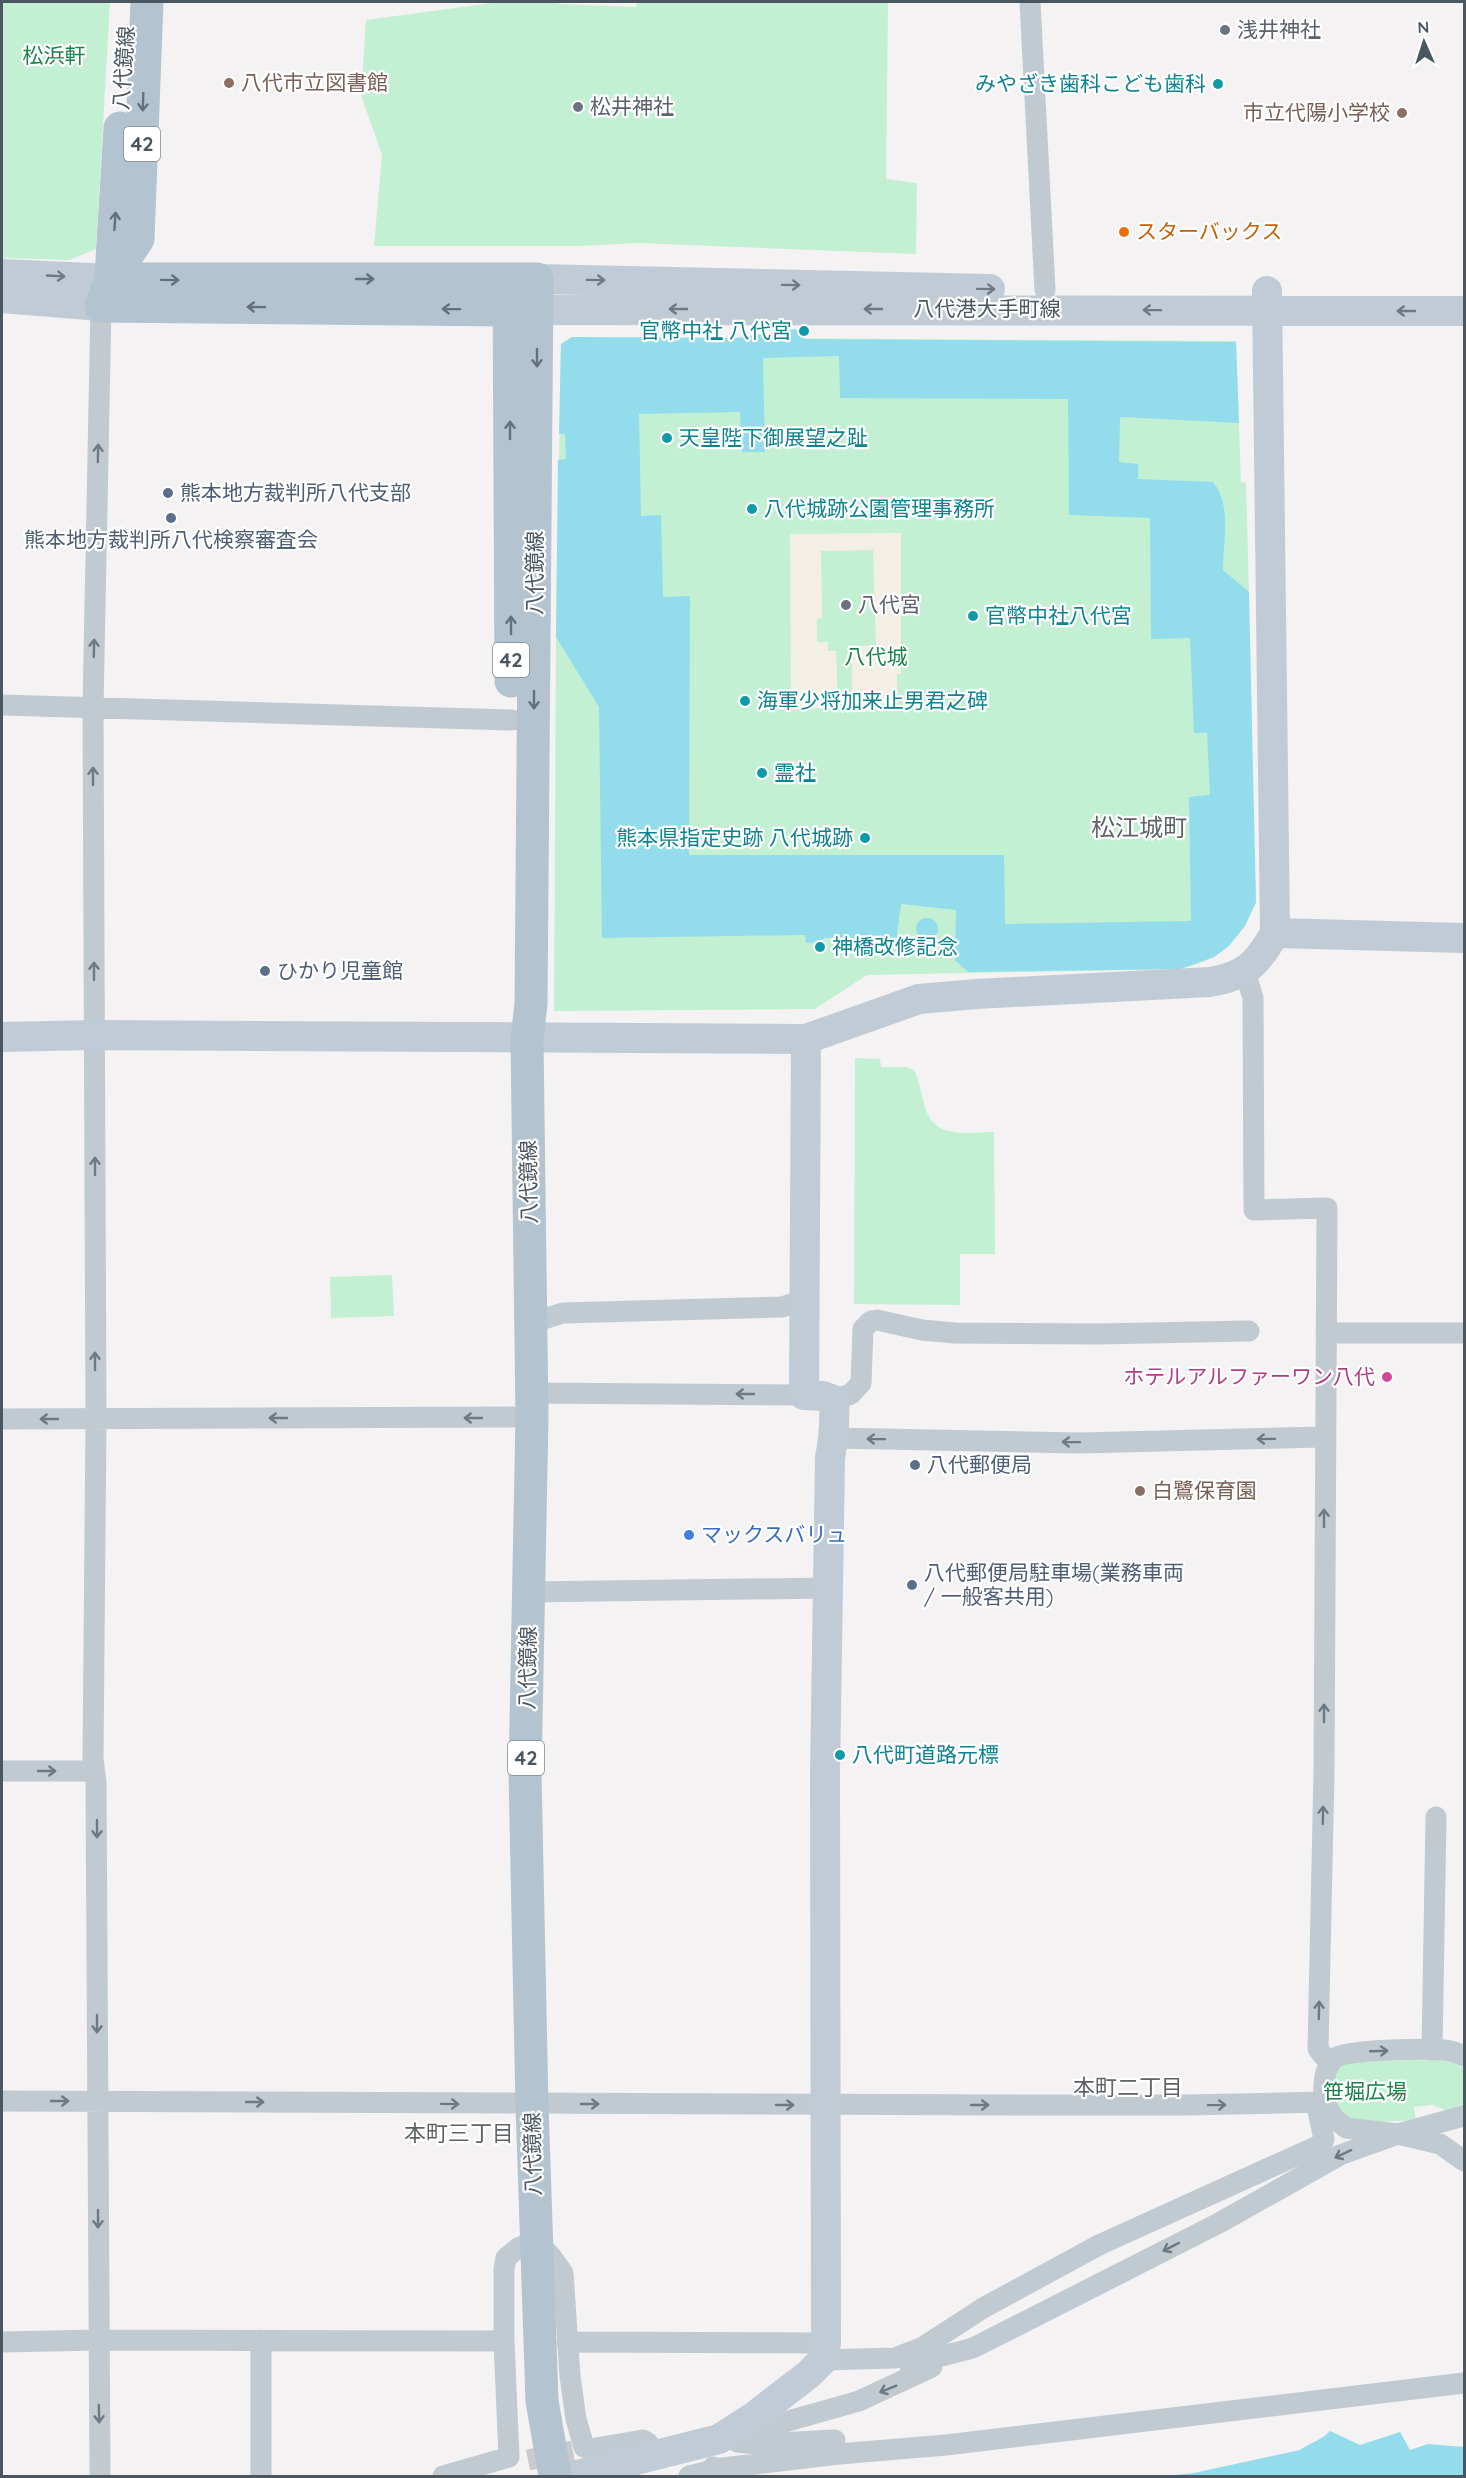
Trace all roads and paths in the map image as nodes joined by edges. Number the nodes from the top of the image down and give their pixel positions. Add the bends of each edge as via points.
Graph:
1 (128, 2) edge
2 (147, 2) edge
3 (1030, 2) edge
4 (2, 274) edge
5 (1045, 290) junction
6 (1464, 290) edge
7 (106, 292) junction
8 (523, 294) junction
9 (2, 298) edge
10 (1267, 301) junction
11 (1464, 311) edge
12 (2, 705) edge
13 (93, 707) junction
14 (512, 720) junction
15 (1275, 933) junction
16 (1464, 938) edge
17 (1245, 972) junction
18 (94, 1035) junction
19 (2, 1037) edge
20 (527, 1039) junction
21 (806, 1039) junction
22 (804, 1300) junction
23 (531, 1323) junction
24 (1249, 1332) dead end
25 (1326, 1333) junction
26 (1464, 1333) edge
27 (804, 1395) junction
28 (834, 1400) junction
29 (532, 1405) junction
30 (2, 1419) edge
31 (96, 1419) junction
32 (1324, 1437) junction
33 (834, 1438) junction
34 (828, 1588) junction
35 (529, 1592) junction
36 (2, 1771) edge
37 (93, 1771) junction
38 (1436, 1817) dead end
39 (1432, 2050) junction
40 (1464, 2056) edge
41 (1330, 2064) junction
42 (2, 2101) edge
43 (98, 2101) junction
44 (1324, 2102) junction
45 (532, 2105) junction
46 (825, 2105) junction
47 (1464, 2116) edge
48 (1398, 2134) junction
49 (1464, 2161) edge
50 (535, 2241) junction
51 (98, 2340) junction
52 (261, 2340) junction
53 (2, 2342) edge
54 (504, 2342) junction
55 (567, 2342) junction
56 (959, 2353) junction
57 (820, 2359) junction
58 (1464, 2383) edge
59 (835, 2440) dead end
60 (713, 2456) edge
61 (554, 2461) edge
62 (100, 2476) edge
63 (261, 2476) edge
64 (443, 2476) edge
65 (689, 2476) edge

7 -> 1 main road, 八代鏡線 / 42
2 -> 7 main road, 八代鏡線 / 42 via 138,239
3 - 5 street
4 -> 7 street
8 -> 5 street, 八代港大手町線
5 - 10 street, 八代港大手町線
6 - 10 street, 八代港大手町線
7 - 8 main road
7 - 9 street
13 -> 7 street
10 -> 8 street, 八代港大手町線 via 1042,309
14 -> 8 main road, 八代鏡線 / 42
8 -> 20 main road, 八代鏡線 / 42 via 531,1004
11 -> 10 street, 八代港大手町線
10 - 15 street
12 - 13 street
13 - 14 street
18 -> 13 street
14 - 20 main road, 八代鏡線 / 42 via 518,1006
15 - 16 street
15 - 17 street via 1263,954
17 - 21 street via 1210,982 919,999
17 - 25 street via 1253,998 1254,1210 1327,1208
18 - 19 street
18 - 20 street
31 -> 18 street
20 - 21 street
20 - 23 main road, 八代鏡線 / 42
21 - 22 street
22 - 23 street via 782,1307 563,1313
22 - 27 street
23 - 29 main road, 八代鏡線 / 42
24 - 28 street via 955,1333 877,1320 863,1329 861,1383 851,1394
25 - 26 street
25 - 32 street
27 - 28 street
27 -> 29 street
28 - 33 street
29 -> 31 street
29 - 35 main road, 八代鏡線 / 42
31 -> 30 street
31 - 37 street
32 -> 33 street via 1080,1443
41 -> 32 street via 1318,2049 1324,1772
33 - 34 street via 830,1458
34 - 35 street
34 - 46 street
35 - 45 main road, 八代鏡線 / 42 via 525,1773
36 -> 37 street
37 -> 43 street
38 - 39 street
39 - 40 street
41 -> 39 street via 1336,2057 1352,2052
41 - 44 street
42 -> 43 street
43 -> 45 street
43 -> 51 street
46 -> 44 street
44 - 48 street via 1334,2118 1347,2127
44 - 57 street via 1318,2111 1322,2144 1099,2245 983,2308 923,2347 895,2358
45 -> 46 street
45 - 50 main road, 八代鏡線 / 42
46 - 57 street
47 - 48 street
48 - 49 street via 1440,2144
48 -> 56 street via 1340,2155 1219,2223
50 - 54 street via 506,2258
50 - 55 street via 563,2273
50 - 61 main road, 八代鏡線 / 42 via 542,2401
51 - 52 street
51 - 53 street
51 -> 62 street
52 - 54 street
52 - 63 street
54 - 61 street
55 - 57 street
55 - 61 street via 576,2419
56 - 57 street via 929,2357 902,2370
56 -> 60 street via 859,2401 768,2428
57 - 60 street
58 - 65 street via 946,2445 827,2455
59 - 60 street via 756,2444
60 - 61 street
61 - 64 street

